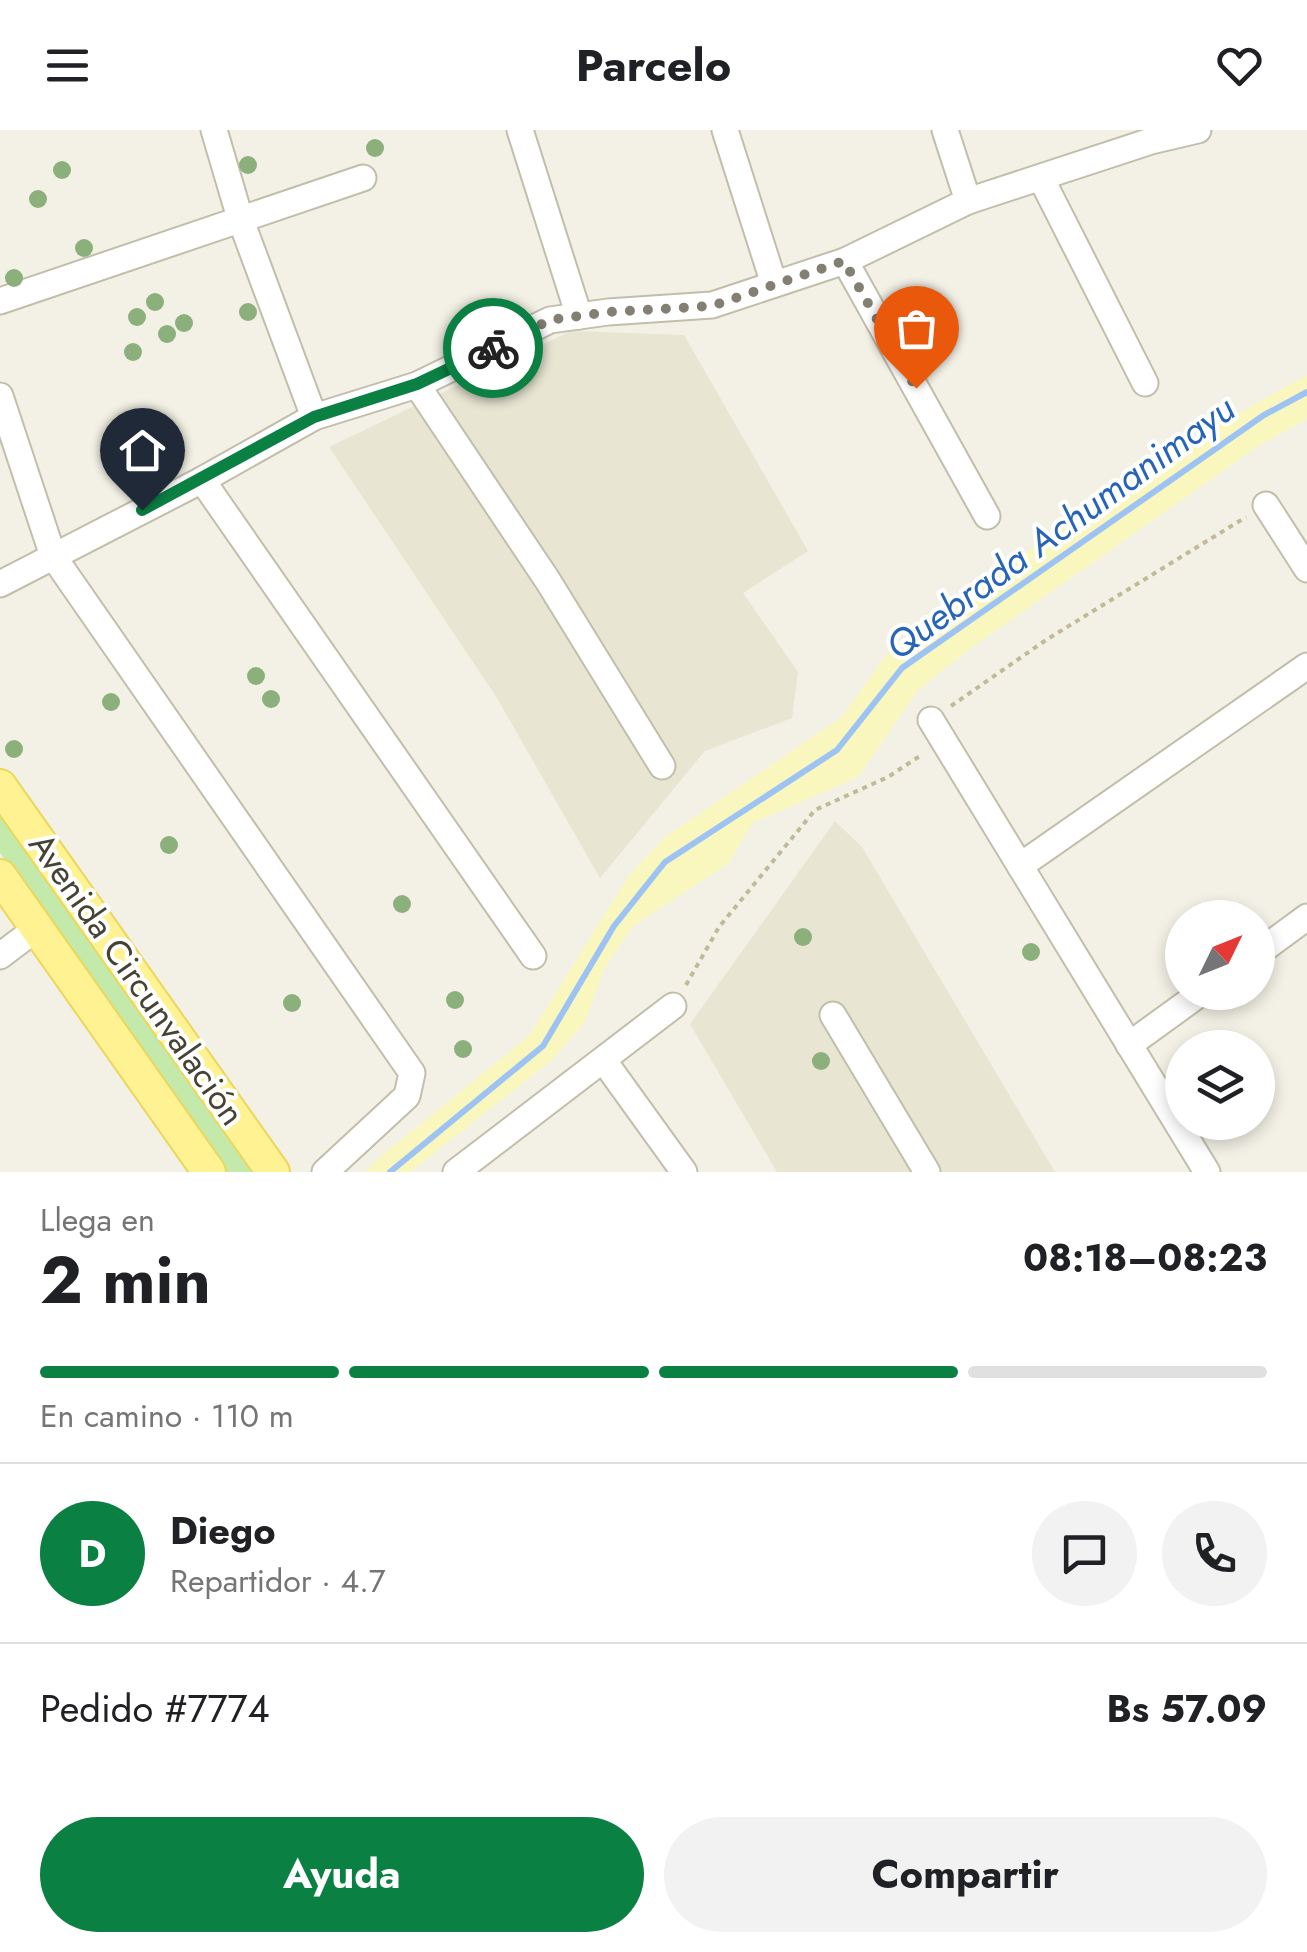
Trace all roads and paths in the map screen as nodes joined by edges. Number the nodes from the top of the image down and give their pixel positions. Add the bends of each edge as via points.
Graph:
1 (214, 130) edge
2 (520, 130) edge
3 (725, 130) edge
4 (945, 130) edge
5 (1198, 130) edge
6 (363, 178) dead end
7 (1041, 178) junction
8 (968, 202) junction
9 (240, 218) junction
10 (844, 261) junction
11 (774, 284) junction
12 (0, 301) edge
13 (579, 316) junction
14 (417, 384) junction
15 (1145, 384) dead end
16 (0, 396) edge
17 (314, 417) junction
18 (202, 480) junction
19 (1266, 505) joint
20 (987, 516) dead end
21 (53, 556) junction
22 (1307, 569) edge
23 (0, 584) edge
24 (1307, 666) edge
25 (931, 720) joint
26 (945, 743) junction
27 (662, 766) dead end
28 (0, 786) edge
29 (1020, 866) junction
30 (0, 876) edge
31 (1307, 917) edge
32 (37, 928) junction
33 (1275, 941) edge
34 (0, 956) edge
35 (533, 956) dead end
36 (673, 1006) joint
37 (1177, 1010) edge
38 (833, 1015) dead end
39 (1129, 1045) junction
40 (604, 1061) junction
41 (473, 1167) edge
42 (209, 1172) edge
43 (273, 1172) edge
44 (326, 1172) edge
45 (684, 1172) edge
46 (927, 1172) edge
47 (1207, 1172) edge

1 - 9 street
2 - 13 street
3 - 11 street
4 - 8 street
5 - 7 street
6 - 9 street
7 - 8 street
7 - 15 street
8 - 10 street
9 - 12 street
9 - 17 street
10 - 11 street
10 - 20 street
11 - 13 street via 712,306
13 - 14 street via 550,320
14 - 17 street
14 - 27 street
16 - 21 street
17 - 18 street
18 - 21 street
18 - 35 street
19 - 22 street
19 - 25 path via 1046,640
21 - 23 street
21 - 44 street via 412,1073 407,1096
24 - 29 street
25 - 26 street
26 - 29 street
26 - 36 path via 816,810 720,927
28 - 43 main road, Avenida Circunvalación
29 - 39 street
30 - 32 main road, Avenida Circunvalación
31 - 33 street
32 - 34 street
32 - 42 main road, Avenida Circunvalación
36 - 40 street
37 - 39 street
38 - 46 street
39 - 47 street
40 - 41 street
40 - 45 street

